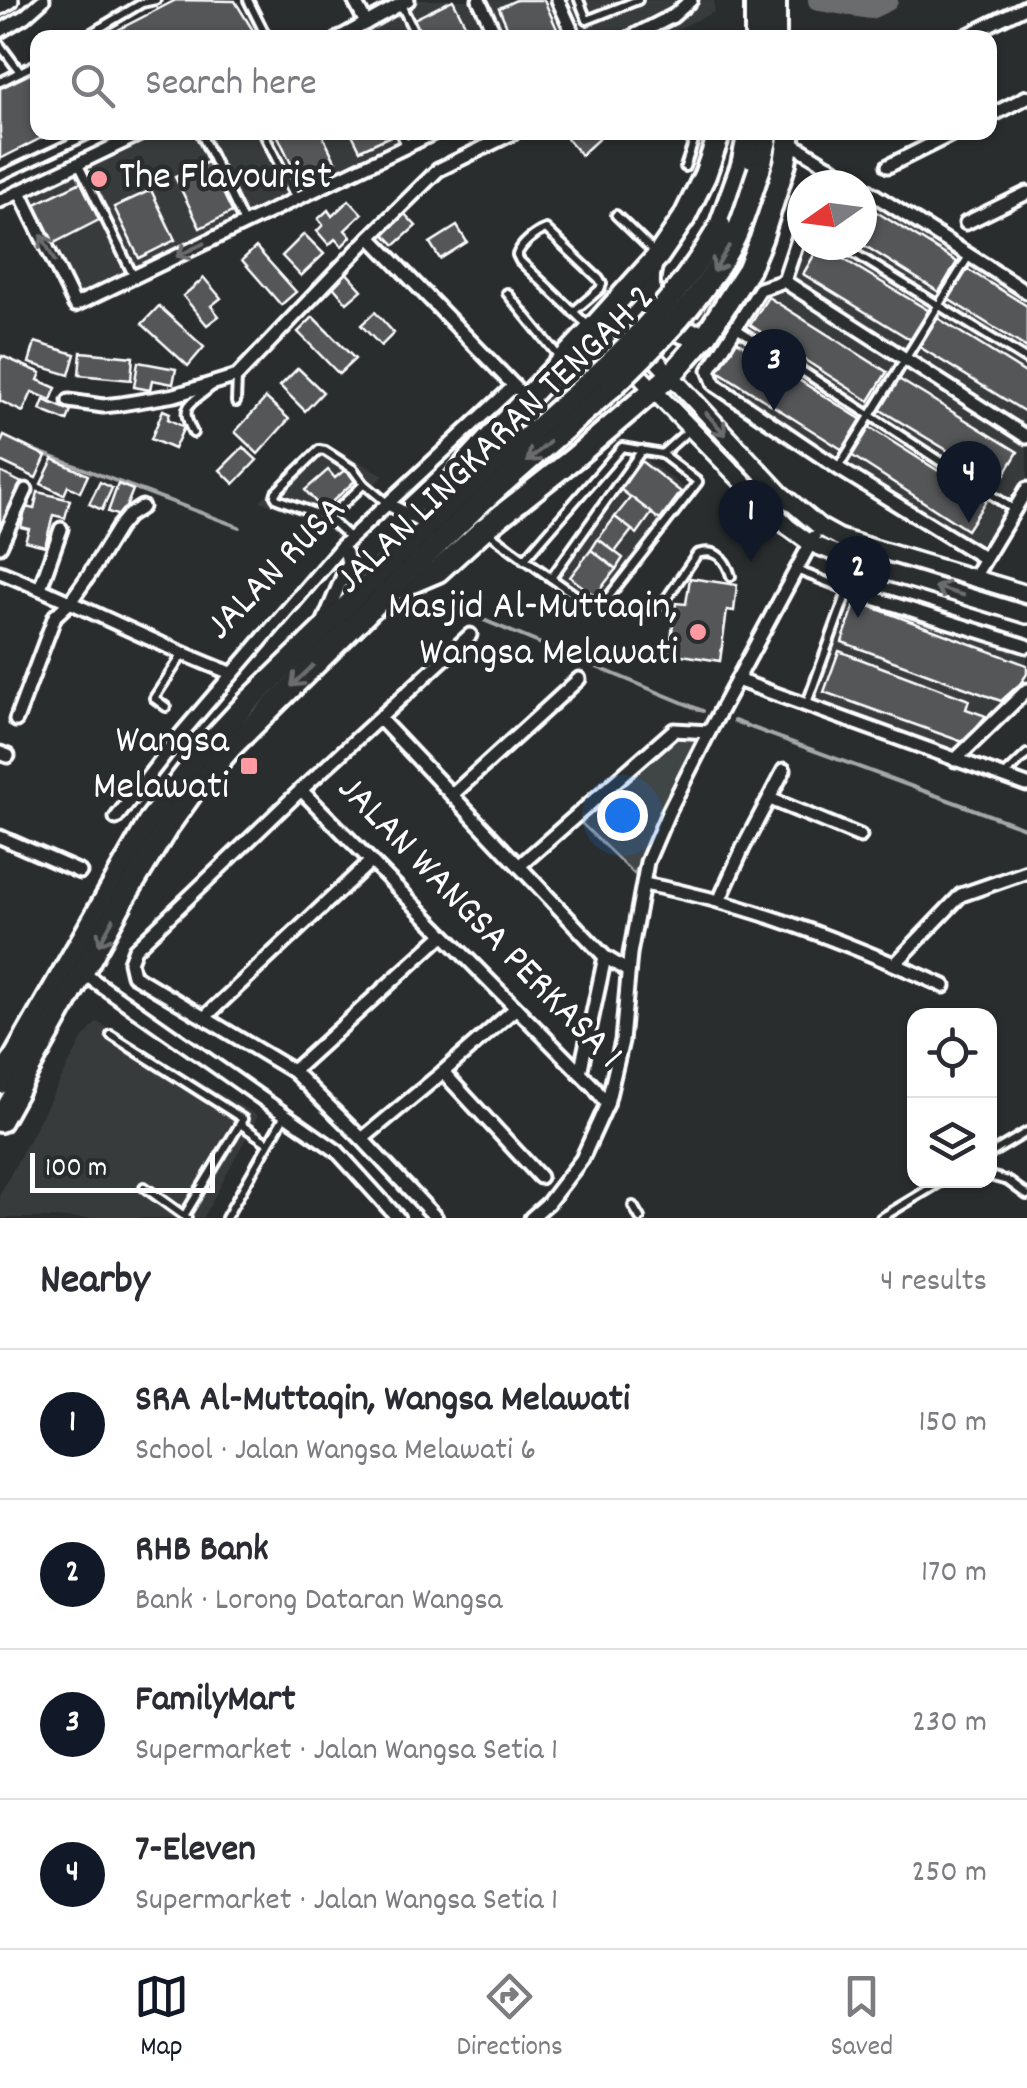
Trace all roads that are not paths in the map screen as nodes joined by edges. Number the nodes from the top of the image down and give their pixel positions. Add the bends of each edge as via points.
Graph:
1 (10, 0) edge
2 (43, 0) edge
3 (156, 0) edge
4 (248, 0) edge
5 (354, 0) edge
6 (479, 0) edge
7 (558, 0) edge
8 (579, 0) edge
9 (638, 0) edge
10 (692, 0) edge
11 (756, 0) edge
12 (774, 0) edge
13 (404, 2) edge
14 (0, 6) edge
15 (1027, 6) edge
16 (366, 24) junction
17 (98, 30) edge
18 (264, 30) edge
19 (358, 30) edge
20 (414, 30) edge
21 (492, 30) edge
22 (571, 30) edge
23 (646, 30) edge
24 (756, 30) edge
25 (775, 30) edge
26 (978, 30) edge
27 (0, 31) edge
28 (0, 45) edge
29 (30, 67) edge
30 (20, 72) junction
31 (0, 82) edge
32 (1027, 97) edge
33 (997, 112) edge
34 (77, 140) edge
35 (128, 140) edge
36 (204, 140) edge
37 (267, 140) edge
38 (404, 140) edge
39 (419, 140) edge
40 (499, 140) edge
41 (694, 140) edge
42 (714, 140) edge
43 (747, 140) edge
44 (766, 140) edge
45 (788, 140) edge
46 (793, 140) edge
47 (940, 140) edge
48 (407, 146) junction
49 (79, 164) junction
50 (829, 166) junction
51 (888, 166) dead end
52 (685, 167) dead end
53 (827, 170) edge
54 (835, 170) edge
55 (0, 176) edge
56 (20, 192) junction
57 (1027, 193) edge
58 (877, 196) edge
59 (296, 199) junction
60 (0, 201) edge
61 (616, 214) dead end
62 (244, 224) junction
63 (966, 224) dead end
64 (370, 237) junction
65 (970, 254) junction
66 (655, 259) junction
67 (791, 260) edge
68 (866, 260) edge
69 (134, 277) junction
70 (784, 281) junction
71 (1027, 292) edge
72 (507, 294) dead end
73 (938, 304) junction
74 (610, 310) junction
75 (574, 312) junction
76 (735, 327) junction
77 (593, 328) junction
78 (706, 336) junction
79 (904, 360) junction
80 (1027, 360) edge
81 (562, 361) junction
82 (672, 374) junction
83 (237, 376) junction
84 (605, 381) junction
85 (215, 382) junction
86 (653, 391) junction
87 (520, 392) junction
88 (69, 401) dead end
89 (236, 402) dead end
90 (870, 415) junction
91 (690, 428) junction
92 (192, 434) dead end
93 (1027, 437) edge
94 (642, 450) junction
95 (662, 454) junction
96 (838, 468) junction
97 (364, 484) junction
98 (26, 490) dead end
99 (1027, 490) edge
100 (388, 504) junction
101 (142, 508) dead end
102 (1014, 509) junction
103 (328, 518) junction
104 (437, 519) junction
105 (820, 527) junction
106 (61, 528) dead end
107 (484, 529) junction
108 (345, 542) junction
109 (810, 543) junction
110 (0, 546) edge
111 (984, 558) junction
112 (524, 560) junction
113 (796, 570) junction
114 (0, 572) edge
115 (731, 576) dead end
116 (974, 577) junction
117 (551, 578) junction
118 (40, 588) junction
119 (848, 590) junction
120 (387, 593) junction
121 (1027, 594) edge
122 (70, 602) junction
123 (660, 608) dead end
124 (1027, 615) edge
125 (319, 634) junction
126 (470, 635) dead end
127 (1027, 646) edge
128 (182, 654) junction
129 (231, 673) junction
130 (580, 680) dead end
131 (737, 680) junction
132 (1027, 690) edge
133 (807, 703) junction
134 (166, 706) dead end
135 (380, 719) junction
136 (16, 720) dead end
137 (709, 732) junction
138 (1027, 754) edge
139 (954, 760) junction
140 (784, 770) dead end
141 (1003, 777) junction
142 (1027, 785) edge
143 (301, 790) junction
144 (452, 795) junction
145 (770, 799) junction
146 (116, 818) dead end
147 (860, 836) dead end
148 (0, 838) edge
149 (371, 861) junction
150 (520, 866) junction
151 (80, 872) dead end
152 (1027, 872) edge
153 (644, 884) junction
154 (719, 902) junction
155 (443, 935) junction
156 (605, 956) junction
157 (895, 964) junction
158 (628, 971) junction
159 (83, 974) junction
160 (944, 986) dead end
161 (516, 1008) junction
162 (205, 1017) junction
163 (111, 1035) dead end
164 (293, 1071) junction
165 (443, 1072) junction
166 (580, 1073) junction
167 (0, 1083) edge
168 (608, 1104) junction
169 (285, 1114) junction
170 (0, 1121) edge
171 (240, 1124) junction
172 (1027, 1132) edge
173 (362, 1138) junction
174 (268, 1144) junction
175 (997, 1150) edge
176 (540, 1177) dead end
177 (997, 1178) edge
178 (144, 1186) dead end
179 (931, 1188) edge
180 (1027, 1195) edge
181 (633, 1206) dead end
182 (185, 1217) edge
183 (226, 1218) edge
184 (398, 1218) edge
185 (436, 1218) edge
186 (530, 1218) edge
187 (640, 1218) edge
188 (882, 1218) edge

1 - 14 main road
2 - 27 street
3 - 17 lane
4 - 18 lane
5 - 16 street
6 - 21 street
7 - 22 street
8 - 9 lane via 587,20
10 - 23 street
11 - 24 highway
12 - 25 highway
13 - 16 street
13 - 20 lane
15 - 26 street
16 - 19 street
28 - 30 lane
29 - 30 lane
30 - 31 lane
32 - 33 street
34 - 55 lane
35 - 49 street
36 - 62 lane
37 - 59 lane
38 - 48 lane
39 - 48 street
40 - 64 street via 438,170
41 - 52 lane
42 - 66 highway via 691,204
43 - 84 highway, JALAN LINGKARAN TENGAH 2, bridge via 706,251
44 -> 84 highway, JALAN LINGKARAN TENGAH 2, bridge via 736,235 713,273 676,322
45 - 78 highway via 748,270
46 - 50 street
47 - 51 street
48 - 59 street
49 - 56 street
49 - 69 lane
50 - 53 street
50 - 54 street
56 - 60 street
69 -> 56 street via 75,306
57 - 63 street
58 - 65 street
59 - 62 street
61 - 66 lane
62 -> 69 street
64 - 83 street
64 - 87 street
65 - 71 street
65 - 73 lane
66 - 74 highway
66 - 78 highway via 647,286 651,298 678,330
67 - 70 street
68 - 73 lane
70 - 76 street via 760,289
70 - 79 street
72 - 81 lane
73 - 79 lane
73 - 80 lane
74 - 77 highway
74 - 82 main road
75 - 75 lane via 517,255 546,229 602,284
75 - 77 lane
76 - 90 lane
76 - 96 street via 708,370 715,385
77 - 81 highway
77 - 86 main road
78 - 82 highway
79 - 90 lane
79 - 93 street
81 - 87 highway
82 - 86 highway
82 -> 105 main road via 770,483
83 - 85 street
83 - 89 lane
84 - 104 highway, JALAN LINGKARAN TENGAH 2
84 -> 120 highway, JALAN LINGKARAN TENGAH 2
85 - 88 street via 121,404
85 - 92 lane via 186,410
86 - 91 main road
86 - 107 highway
87 - 100 street, JALAN RUSA
87 - 104 highway via 448,488
90 - 96 lane
90 - 102 lane
91 - 95 lane
91 - 109 main road
94 - 95 lane
94 - 112 lane via 622,447
94 - 117 lane
95 - 117 lane via 698,482 600,608
96 - 111 street
97 - 100 lane
97 - 103 lane
97 - 103 lane via 353,469 319,450 276,492 278,499
98 - 110 street
99 - 102 street
100 - 104 street
100 - 108 street, JALAN RUSA
101 - 122 street via 118,528
102 - 111 street
103 - 108 lane
104 - 125 highway, JALAN LINGKARAN TENGAH 2
105 - 109 street
105 - 116 main road
106 - 118 street
107 - 112 lane
107 - 120 highway via 438,571
108 - 125 street via 348,564
108 - 129 street, JALAN RUSA
109 - 113 street
124 -> 109 main road
111 - 116 street
112 - 117 lane
113 - 119 lane
113 - 131 street
114 - 118 street, JALAN RUSA
115 - 123 lane via 715,553 698,554
116 - 121 main road
118 - 122 street, JALAN RUSA
119 - 127 street
119 - 133 lane
120 -> 159 highway, JALAN LINGKARAN TENGAH 2 via 193,791
122 - 128 street, JALAN RUSA
122 - 136 street via 55,616
125 - 167 highway, JALAN LINGKARAN TENGAH 2 via 207,746 151,819
126 - 135 street
128 - 129 street, JALAN RUSA
128 - 134 lane via 154,698
129 - 146 street
130 - 144 street
131 - 133 street
131 - 137 street
132 - 139 street
133 - 139 street
135 - 143 street
135 - 144 street
137 - 150 street via 674,730
137 - 153 street via 668,813
138 - 141 lane
139 - 141 street
140 - 145 street
141 - 142 street
143 - 149 street, JALAN WANGSA PERKASA 1
143 - 162 street via 135,949 133,975
144 - 150 street
145 - 147 street
145 - 154 street
148 - 151 street
149 - 155 street, JALAN WANGSA PERKASA 1
149 - 162 street
150 - 156 street
152 - 157 street via 961,895
153 - 154 street
153 - 158 street
154 - 157 street
155 - 161 street, JALAN WANGSA PERKASA 1
155 - 164 street
156 - 158 street
156 - 166 street
157 - 160 street
158 - 168 street
159 - 169 street
159 - 170 highway, JALAN LINGKARAN TENGAH 2
161 - 165 street
161 - 166 street, JALAN WANGSA PERKASA 1
162 - 164 street
163 - 171 lane via 243,1119
164 - 173 street
165 - 173 street
165 - 176 street
166 - 168 street, JALAN WANGSA PERKASA 1
168 - 186 street via 582,1159
169 - 174 lane
169 - 184 street via 336,1151
171 - 174 lane
171 - 182 lane
172 - 175 lane
173 - 185 street
174 - 183 lane
177 - 180 lane
178 - 182 lane
179 - 188 lane
181 - 187 lane

